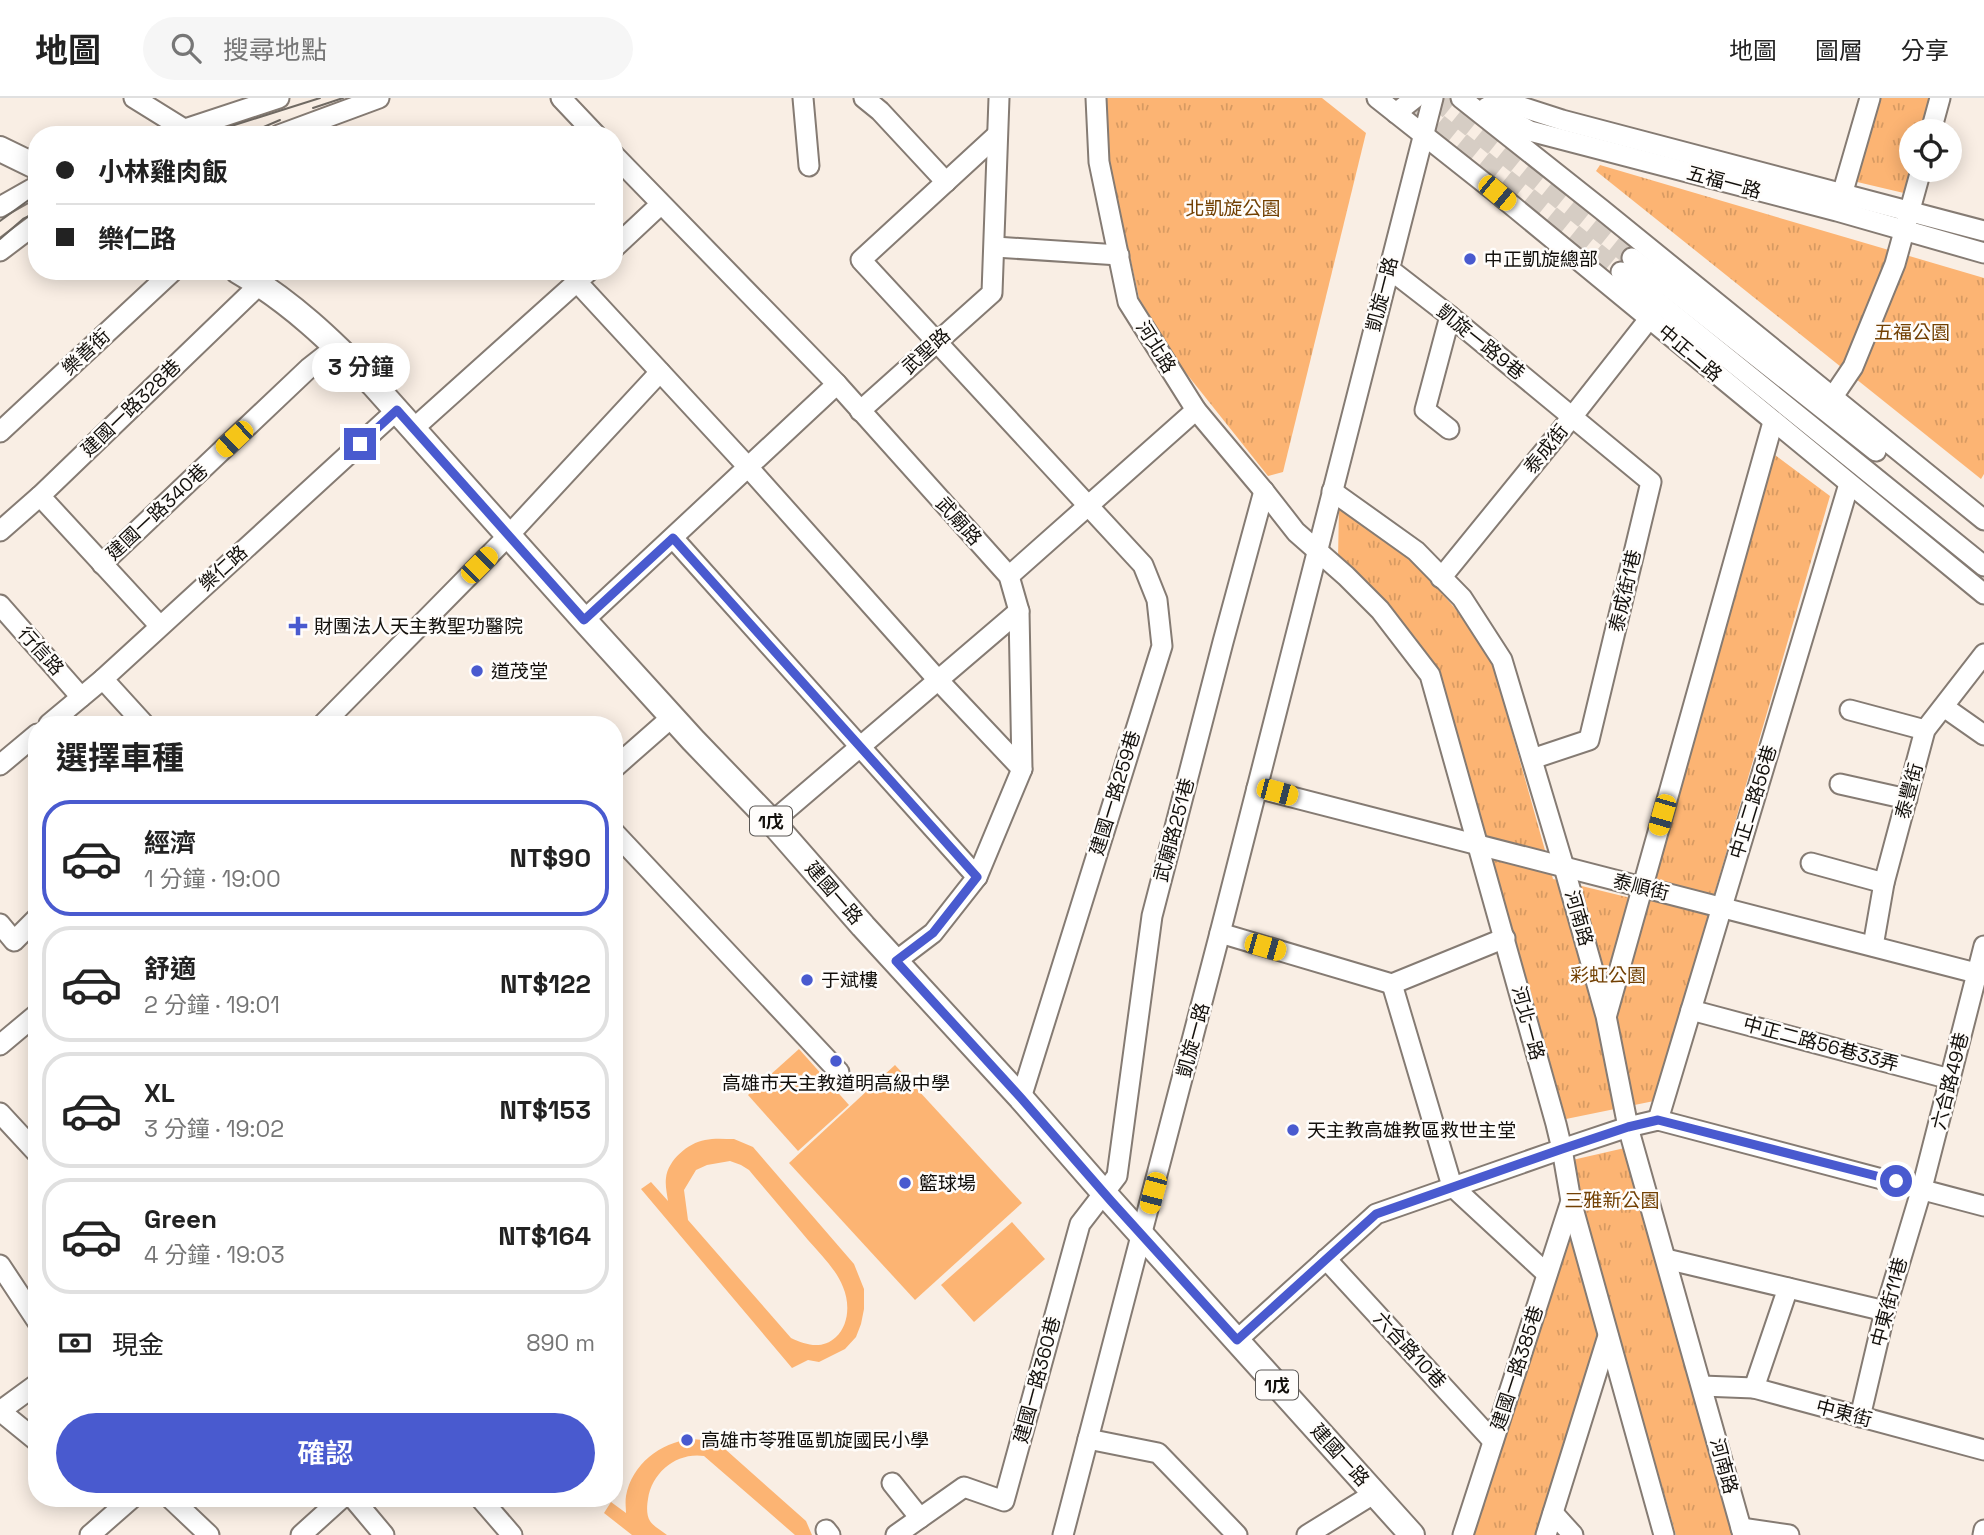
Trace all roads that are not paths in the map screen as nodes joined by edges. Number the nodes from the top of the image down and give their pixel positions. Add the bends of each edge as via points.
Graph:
1 (134, 98) edge
2 (279, 98) edge
3 (379, 98) edge
4 (561, 98) edge
5 (803, 98) edge
6 (864, 98) edge
7 (999, 98) edge
8 (1096, 98) edge
9 (1377, 98) edge
10 (1415, 98) edge
11 (1433, 98) edge
12 (1461, 98) edge
13 (1471, 98) edge
14 (1494, 98) edge
15 (1870, 98) edge
16 (1940, 98) edge
17 (1396, 113) junction
18 (1934, 119) edge
19 (168, 126) edge
20 (193, 126) edge
21 (303, 126) edge
22 (587, 126) edge
23 (1423, 134) junction
24 (997, 135) junction
25 (0, 149) edge
26 (28, 163) edge
27 (623, 165) edge
28 (809, 166) dead end
29 (946, 182) junction
30 (1918, 182) edge
31 (28, 191) edge
32 (1840, 202) junction
33 (661, 205) junction
34 (0, 207) edge
35 (1907, 221) junction
36 (28, 230) edge
37 (1984, 231) edge
38 (623, 240) edge
39 (995, 247) junction
40 (0, 251) edge
41 (1984, 253) edge
42 (1119, 256) junction
43 (1388, 268) junction
44 (163, 280) edge
45 (253, 280) edge
46 (579, 280) edge
47 (586, 280) edge
48 (260, 284) junction
49 (1450, 316) junction
50 (1649, 319) junction
51 (936, 342) junction
52 (337, 346) junction
53 (660, 372) junction
54 (837, 384) junction
55 (1832, 398) junction
56 (397, 410) junction
57 (1196, 410) junction
58 (860, 411) junction
59 (1573, 416) junction
60 (1773, 422) junction
61 (414, 429) junction
62 (1449, 429) dead end
63 (0, 432) edge
64 (748, 467) junction
65 (1849, 484) junction
66 (1265, 491) junction
67 (1332, 491) junction
68 (40, 496) junction
69 (1088, 506) junction
70 (1984, 520) edge
71 (0, 531) edge
72 (509, 535) junction
73 (1984, 536) edge
74 (673, 538) junction
75 (1318, 547) junction
76 (102, 564) junction
77 (1984, 566) edge
78 (1009, 576) junction
79 (1441, 578) junction
80 (1984, 594) edge
81 (0, 606) edge
82 (1019, 611) junction
83 (584, 620) junction
84 (159, 625) junction
85 (1984, 654) edge
86 (103, 679) junction
87 (939, 680) junction
88 (81, 697) junction
89 (1944, 707) junction
90 (1850, 710) dead end
91 (58, 716) edge
92 (137, 716) edge
93 (331, 716) edge
94 (672, 717) junction
95 (1925, 730) junction
96 (1984, 735) edge
97 (28, 742) edge
98 (861, 746) junction
99 (1532, 759) junction
100 (623, 760) edge
101 (0, 765) edge
102 (1022, 769) junction
103 (1840, 785) dead end
104 (1257, 788) junction
105 (1907, 799) junction
106 (772, 822) junction
107 (623, 842) edge
108 (1477, 844) junction
109 (1811, 863) dead end
110 (1564, 867) junction
111 (977, 877) junction
112 (1884, 883) junction
113 (1642, 887) junction
114 (1721, 907) junction
115 (0, 924) edge
116 (28, 927) edge
117 (1220, 933) junction
118 (1504, 938) junction
119 (1873, 946) junction
120 (1984, 946) edge
121 (896, 961) junction
122 (1981, 974) edge
123 (1392, 984) junction
124 (1691, 1010) junction
125 (1606, 1016) junction
126 (28, 1022) edge
127 (0, 1045) edge
128 (839, 1072) dead end
129 (1951, 1079) junction
130 (1021, 1098) junction
131 (0, 1112) edge
132 (1658, 1120) junction
133 (1628, 1127) junction
134 (28, 1143) edge
135 (1562, 1149) junction
136 (1111, 1184) junction
137 (1452, 1186) junction
138 (1922, 1188) junction
139 (1571, 1201) junction
140 (1984, 1206) edge
141 (1142, 1234) junction
142 (1326, 1259) junction
143 (1666, 1259) junction
144 (0, 1265) edge
145 (1547, 1274) junction
146 (1788, 1288) junction
147 (28, 1307) edge
148 (1885, 1311) junction
149 (1608, 1336) junction
150 (1237, 1340) junction
151 (1702, 1385) junction
152 (1754, 1388) junction
153 (28, 1390) edge
154 (0, 1410) edge
155 (1860, 1417) junction
156 (28, 1433) edge
157 (1088, 1439) junction
158 (1493, 1441) junction
159 (1984, 1450) edge
160 (892, 1483) dead end
161 (1375, 1493) junction
162 (115, 1507) edge
163 (179, 1507) edge
164 (332, 1507) edge
165 (361, 1507) edge
166 (486, 1507) edge
167 (1553, 1513) junction
168 (920, 1518) junction
169 (1742, 1531) edge
170 (503, 1532) edge
171 (90, 1535) edge
172 (209, 1535) edge
173 (301, 1535) edge
174 (384, 1535) edge
175 (896, 1535) edge
176 (1063, 1535) edge
177 (1237, 1535) edge
178 (1307, 1535) edge
179 (1412, 1535) edge
180 (1463, 1535) edge
181 (1546, 1535) edge
182 (1573, 1535) edge
183 (1664, 1535) edge
184 (1789, 1535) edge

1 - 19 street
2 - 20 street
3 - 21 street
4 - 22 street
5 - 28 street
6 - 29 street
7 - 24 street
8 - 42 street, 河北路 via 1099,162
9 - 17 street, 中正二路
10 - 17 street
11 - 23 street, 凱旋一路
12 - 55 street
13 - 32 street, 五福一路 via 1530,131
14 - 32 street, 五福一路
15 - 32 street
16 - 18 street
17 - 23 street, 中正二路
23 - 43 street, 凱旋一路
23 - 50 street, 中正二路
24 - 29 street
24 - 39 street
25 - 26 main road
27 - 33 street, 武廟路
29 - 51 street, 建國一路259巷 via 861,260
30 - 35 street
31 - 34 street
32 - 35 street, 五福一路
33 - 38 street
33 - 54 street, 武廟路
35 - 37 street, 五福一路
35 - 41 street, 五福一路
35 - 55 street via 1895,264 1853,367
36 - 40 street
39 - 42 street
39 - 51 street, 武聖路 via 992,293
42 - 57 street, 河北路 via 1128,302
43 - 49 street, 凱旋一路9巷
43 - 67 street, 凱旋一路
44 - 63 street, 樂善街
45 - 48 main road, 建國一路 / 1戊
46 - 61 street
47 - 53 street
48 - 52 main road, 建國一路 / 1戊
48 - 68 street, 建國一路328巷
49 - 59 street, 凱旋一路9巷
49 - 62 street via 1425,410
50 - 59 street, 泰成街
50 - 60 street, 中正二路
51 - 58 street, 武聖路
51 - 69 street, 建國一路259巷
52 - 56 main road, 建國一路 / 1戊
52 - 76 street, 建國一路340巷
53 - 64 street
53 - 72 street
54 - 58 street, 武廟路
54 - 64 street
55 - 70 street
56 - 61 main road, 建國一路 / 1戊
56 - 84 street, 樂仁路
57 - 66 street, 河北路
57 - 69 street
58 - 78 street, 武廟路
59 - 79 street, 泰成街
59 - 99 street, 泰成街1巷 via 1651,482 1589,740
60 - 65 street, 中正二路
60 - 113 street
61 - 72 main road, 建國一路 / 1戊
64 - 74 street
64 - 87 street
65 - 80 street, 中正二路
65 - 114 street, 中正二路56巷
66 - 75 street, 河北路 via 1296,532
66 - 136 street, 武廟路251巷 via 1152,916
67 - 75 street, 凱旋一路
67 - 79 street, 河南路 via 1416,551
68 - 71 street, 建國一路328巷
68 - 76 street
69 - 78 street
69 - 130 street, 建國一路259巷 via 1143,565 1157,600 1162,646
72 - 83 main road, 建國一路 / 1戊
72 - 93 street
73 - 77 street, 中正二路 via 1627,265
74 - 83 street
74 - 98 street
75 - 104 street, 凱旋一路
75 - 108 street, 河北一路 via 1380,610 1430,675
76 - 84 street
78 - 82 street, 武廟路
79 - 99 street, 河南路 via 1462,598 1502,660
81 - 88 street, 行信路
82 - 87 street
82 - 102 street, 武廟路
83 - 94 main road, 建國一路 / 1戊
84 - 86 street, 樂仁路
85 - 89 street, 泰豐街
86 - 88 street, 樂仁路
86 - 92 street
87 - 98 street
87 - 102 street
88 - 91 street, 樂仁路
89 - 95 street, 泰豐街
89 - 96 street
90 - 95 street
94 - 100 street
94 - 106 main road, 建國一路 / 1戊
95 - 105 street, 泰豐街
97 - 101 street
98 - 106 street
98 - 111 street
99 - 110 street, 河南路
102 - 111 street, 武廟路
103 - 105 street
104 - 108 street, 泰順街
104 - 117 street, 凱旋一路
105 - 112 street, 泰豐街
106 - 121 main road, 建國一路 / 1戊
107 - 128 street
108 - 110 street, 泰順街
108 - 118 street, 河北一路
109 - 112 street
110 - 113 street, 泰順街
110 - 125 street, 河南路
111 - 121 street, 武廟路 via 933,933
112 - 119 street, 泰豐街
113 - 114 street, 泰順街
113 - 125 street
114 - 119 street, 泰順街
114 - 124 street, 中正二路56巷
115 - 116 street via 15,941
117 - 123 street
117 - 141 street, 凱旋一路
118 - 123 street
118 - 135 street, 河北一路
119 - 122 street, 泰順街
120 - 122 street, 六合路49巷
121 - 130 main road, 建國一路 / 1戊
122 - 129 street, 六合路49巷
123 - 137 street
124 - 129 street, 中正二路56巷33弄
124 - 132 street, 中正二路56巷
125 - 133 street, 河南路
126 - 127 street
129 - 138 street, 六合路49巷
130 - 136 main road, 建國一路 / 1戊
131 - 134 street
132 - 133 street
132 - 138 street
133 - 135 street
133 - 143 street, 河南路
135 - 137 street
135 - 139 street, 河北一路
136 - 141 main road, 建國一路 / 1戊
136 - 168 street, 建國一路360巷 via 1080,1224 1004,1501 964,1487
137 - 142 street via 1376,1214
137 - 145 street
138 - 140 street
138 - 148 street, 中東街11巷
139 - 145 street, 建國一路385巷
139 - 149 street, 河北一路
141 - 150 main road, 建國一路 / 1戊
141 - 157 street, 凱旋一路
142 - 150 street
142 - 158 street, 六合路10巷
143 - 146 street
143 - 151 street, 河南路
144 - 147 street
145 - 158 street, 建國一路385巷
146 - 148 street
146 - 152 street
148 - 155 street, 中東街11巷
149 - 167 street
149 - 183 street, 河北一路
150 - 161 main road, 建國一路 / 1戊
151 - 152 street, 中東街
151 - 169 street, 河南路
152 - 155 street, 中東街
153 - 154 street
154 - 156 street
155 - 159 street, 中東街
157 - 176 street, 凱旋一路
157 - 177 street via 1158,1452
158 - 180 street, 建國一路385巷
160 - 168 street
161 - 178 street
161 - 179 main road, 建國一路 / 1戊
162 - 171 street
163 - 172 street
164 - 173 street
165 - 174 street
166 - 170 street
167 - 181 street
167 - 182 street
168 - 175 street, 建國一路360巷
169 - 184 street

